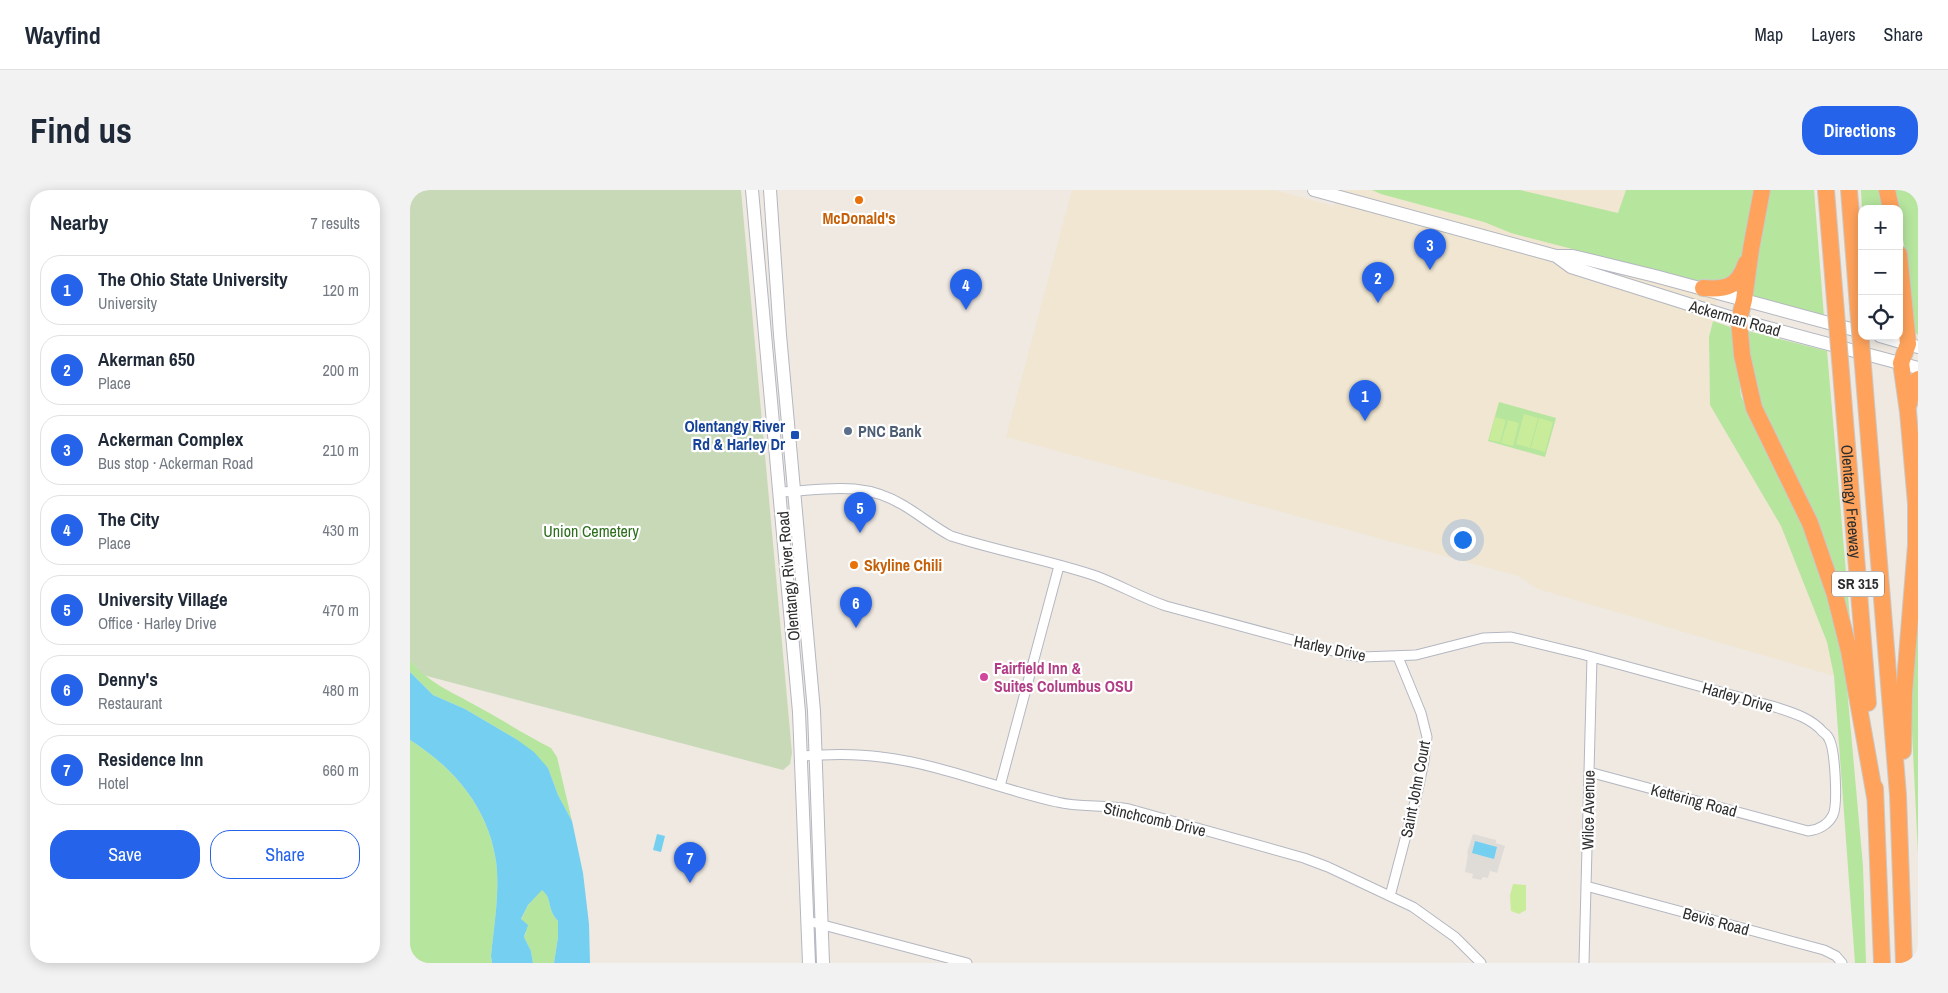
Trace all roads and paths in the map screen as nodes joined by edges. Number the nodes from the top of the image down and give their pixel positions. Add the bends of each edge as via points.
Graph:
1 (752, 190) edge
2 (770, 190) edge
3 (1314, 190) edge
4 (1762, 190) edge
5 (1826, 190) edge
6 (1849, 190) edge
7 (1887, 190) edge
8 (1342, 194) edge
9 (1890, 205) edge
10 (1751, 249) junction
11 (1556, 256) junction
12 (1903, 280) edge
13 (1703, 288) junction
14 (1744, 300) junction
15 (1739, 320) junction
16 (1858, 331) edge
17 (1893, 340) edge
18 (1913, 346) edge
19 (1901, 363) junction
20 (1918, 368) edge
21 (1918, 379) edge
22 (1908, 412) junction
23 (795, 491) junction
24 (780, 492) junction
25 (1059, 566) junction
26 (1398, 656) junction
27 (1592, 657) junction
28 (815, 755) junction
29 (801, 756) junction
30 (1589, 772) junction
31 (1000, 786) junction
32 (1898, 795) junction
33 (1875, 797) junction
34 (1799, 829) joint
35 (1586, 886) junction
36 (1390, 896) junction
37 (808, 920) junction
38 (822, 924) junction
39 (809, 963) edge
40 (823, 963) edge
41 (967, 963) edge
42 (1481, 963) edge
43 (1584, 963) edge
44 (1842, 963) edge
45 (1882, 963) edge
46 (1904, 963) edge

1 - 24 main road, Olentangy River Road
2 - 23 main road, Olentangy River Road
3 - 8 main road, Ackerman Road
4 - 10 highway
5 - 33 highway, Olentangy Freeway / SR 315, bridge
6 - 32 highway, Olentangy Freeway / SR 315, bridge
7 - 9 highway
8 - 11 main road, Ackerman Road
10 - 13 highway via 1736,282 1728,287
10 - 14 highway
11 - 13 main road, Ackerman Road via 1573,256
11 - 15 main road, Ackerman Road via 1571,267
12 - 18 highway
13 - 14 main road, Ackerman Road
14 - 15 highway
14 - 16 main road, Ackerman Road
15 - 19 main road, Ackerman Road
15 - 33 highway via 1742,355 1754,408 1810,524 1835,595 1849,651
17 - 18 main road
18 - 19 highway
19 - 20 main road, Ackerman Road
19 - 22 highway
21 - 22 highway via 1910,393
22 - 32 highway via 1916,545
23 - 24 street, Harley Drive
23 - 25 street, Harley Drive via 839,487 874,491 903,504 951,536
23 - 28 main road, Olentangy River Road
24 - 29 main road, Olentangy River Road
25 - 26 street, Harley Drive via 1119,585 1166,606 1334,652 1362,658
25 - 31 street
26 - 27 street, Harley Drive via 1498,636 1524,639
26 - 36 street, Saint John Court via 1427,737 1418,790
27 - 30 street, Wilce Avenue
27 - 34 street, Harley Drive via 1772,706 1801,715 1818,726 1830,741 1836,802 1832,816 1822,827
28 - 29 street, Stinchcomb Drive
28 - 31 street, Stinchcomb Drive via 883,757
28 - 38 main road, Olentangy River Road
29 - 37 main road, Olentangy River Road
30 - 34 street, Kettering Road
30 - 35 street, Wilce Avenue
31 - 36 street, Stinchcomb Drive via 1058,802 1129,810 1284,852 1328,867
32 - 46 highway, Olentangy Freeway / SR 315
33 - 45 highway, Olentangy Freeway / SR 315
35 - 43 street, Wilce Avenue
35 - 44 street, Bevis Road via 1824,950
36 - 42 street, Stinchcomb Drive via 1413,907 1455,937
37 - 38 street
37 - 39 main road, Olentangy River Road
38 - 40 main road, Olentangy River Road
38 - 41 street

